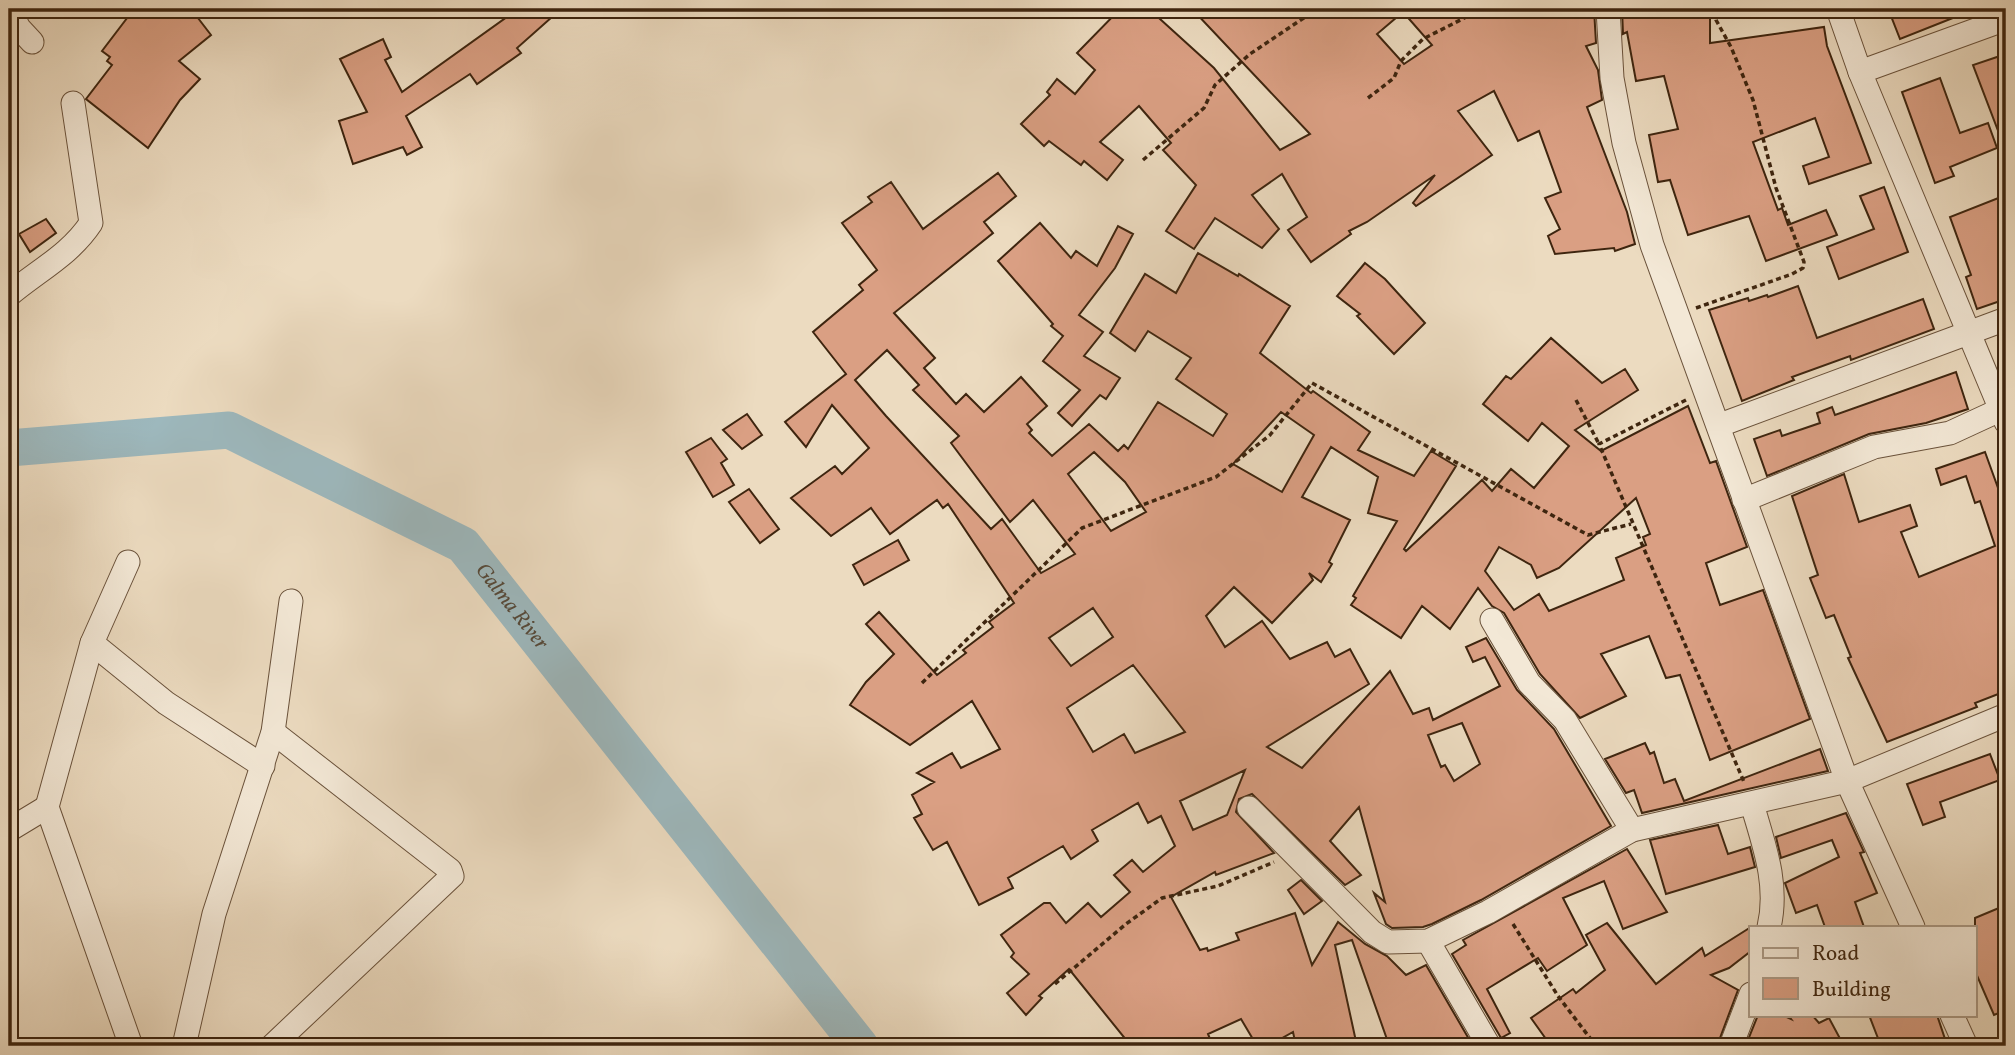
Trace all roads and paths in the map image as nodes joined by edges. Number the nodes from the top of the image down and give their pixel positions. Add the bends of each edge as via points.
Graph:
1 (9, 9) edge
2 (1317, 9) edge
3 (1482, 9) edge
4 (1608, 9) edge
5 (1714, 9) edge
6 (1838, 9) edge
7 (2006, 19) edge
8 (32, 42) dead end
9 (1860, 72) junction
10 (1368, 98) dead end
11 (73, 103) dead end
12 (1143, 160) dead end
13 (9, 295) edge
14 (1678, 314) junction
15 (2006, 319) edge
16 (1970, 333) junction
17 (1706, 390) junction
18 (1576, 400) dead end
19 (2004, 416) edge
20 (1720, 425) junction
21 (1599, 444) junction
22 (1744, 500) junction
23 (1631, 524) junction
24 (128, 562) dead end
25 (291, 601) dead end
26 (1492, 620) dead end
27 (92, 643) junction
28 (922, 683) dead end
29 (2006, 715) edge
30 (273, 732) junction
31 (263, 766) junction
32 (1847, 781) junction
33 (1752, 804) junction
34 (47, 807) junction
35 (1249, 808) dead end
36 (9, 830) edge
37 (1632, 830) junction
38 (1296, 853) junction
39 (1501, 905) junction
40 (1769, 926) edge
41 (1913, 926) edge
42 (1428, 941) junction
43 (1055, 984) dead end
44 (1749, 999) edge
45 (1952, 1016) edge
46 (131, 1046) edge
47 (184, 1046) edge
48 (272, 1046) edge
49 (1489, 1046) edge
50 (1596, 1046) edge
51 (1731, 1046) edge
52 (1966, 1046) edge

1 - 8 street
2 - 12 path via 1250,54 1214,85 1205,108
3 - 10 path via 1423,39 1401,61 1394,78
4 - 14 street via 1612,78 1624,143 1652,245
5 - 14 path via 1753,100 1776,188 1804,262 1803,268 1792,274
6 - 9 street
7 - 9 street
9 - 16 street
11 - 13 street via 91,223 68,253
14 - 17 street
15 - 16 street
16 - 19 street
16 - 20 street
17 - 20 street
17 - 21 path
18 - 21 path
19 - 22 street via 1950,433 1874,446
20 - 22 street
21 - 23 path
22 - 32 street
23 - 28 path via 1588,535 1311,383 1270,435 1216,477 1082,528
23 - 33 path via 1669,602
24 - 27 street
25 - 30 street
26 - 37 street via 1529,683 1565,720
27 - 31 street via 166,703
27 - 34 street
29 - 32 street
30 - 31 street
30 - 48 street via 452,876
31 - 47 street via 214,914
32 - 33 street
32 - 41 street
33 - 37 street
33 - 40 street via 1772,881
34 - 36 street
34 - 46 street
35 - 38 street
37 - 39 street
38 - 42 street via 1372,932 1388,942
38 - 43 path via 1218,886 1162,898
39 - 42 street
39 - 50 path via 1558,996
42 - 49 street
44 - 51 street
45 - 52 street

